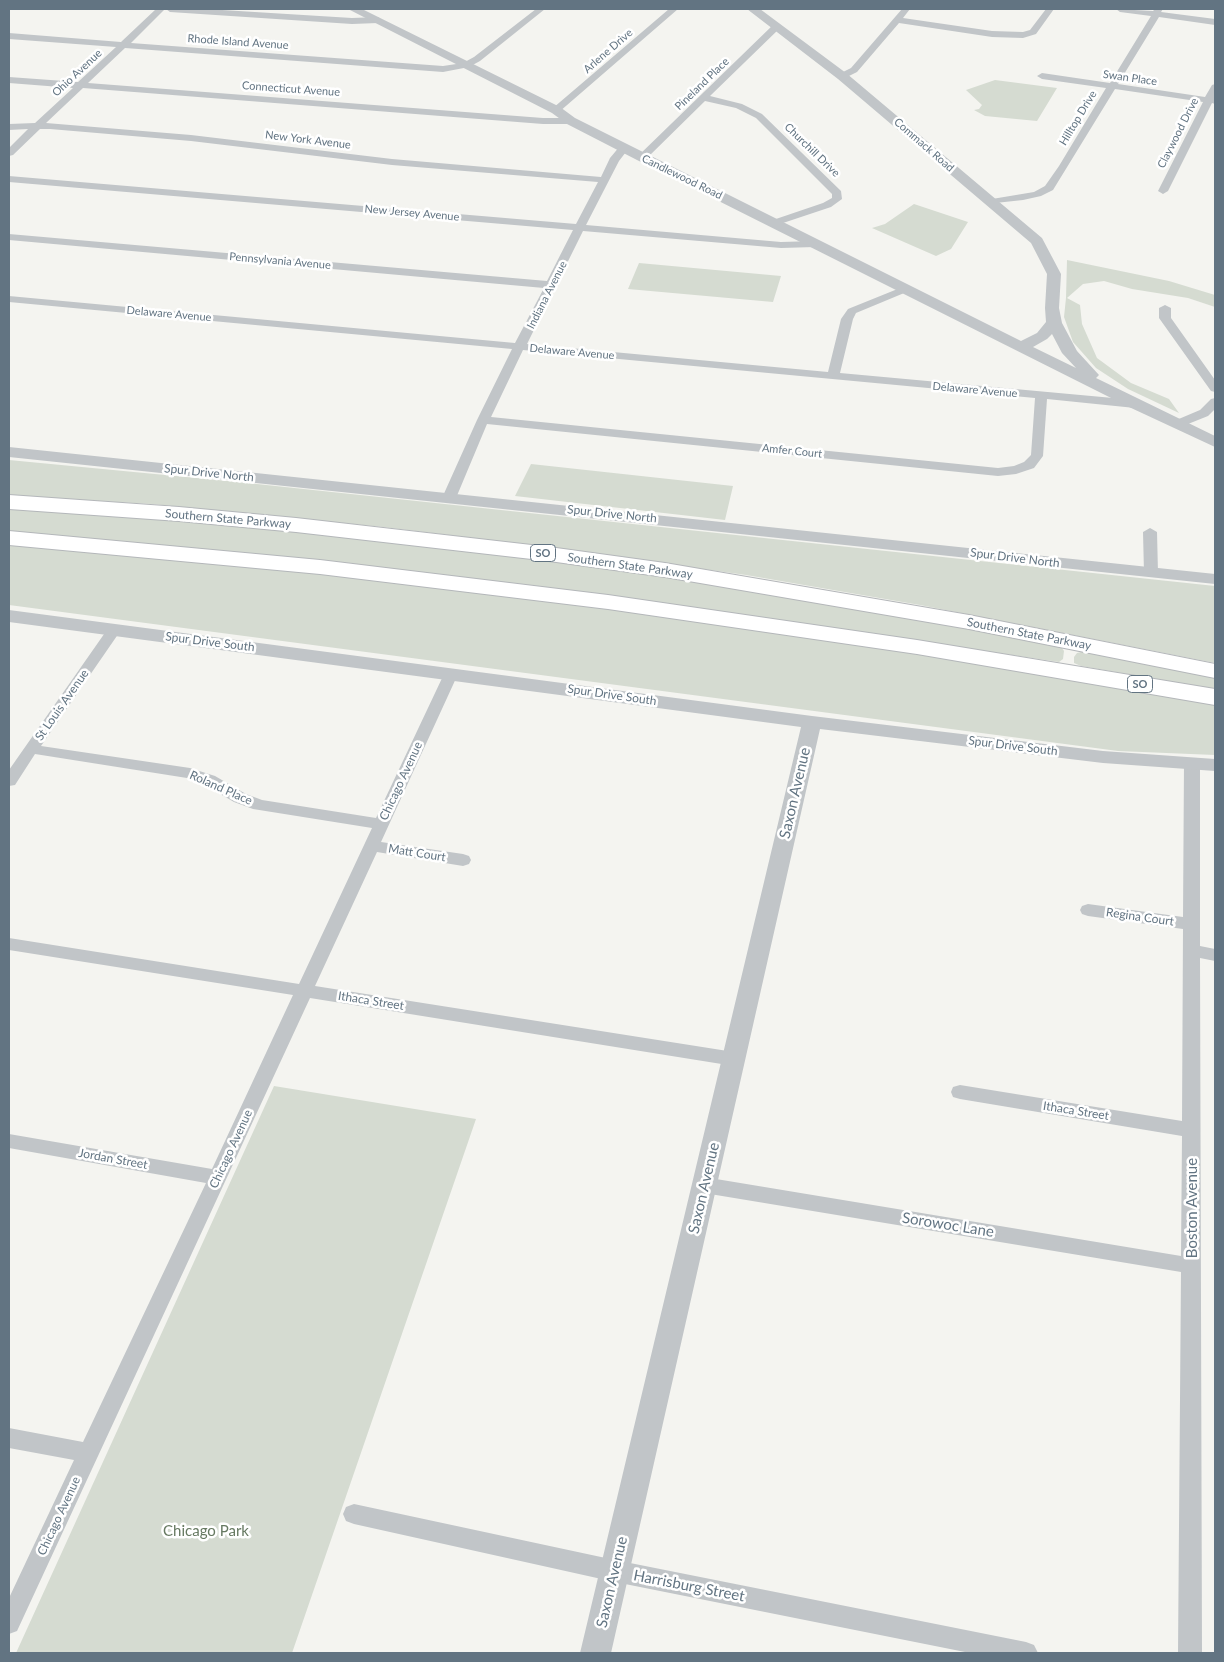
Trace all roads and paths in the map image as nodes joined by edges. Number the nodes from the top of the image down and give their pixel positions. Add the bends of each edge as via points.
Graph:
1 (161, 9) edge
2 (170, 9) edge
3 (354, 9) edge
4 (541, 9) edge
5 (674, 9) edge
6 (754, 9) edge
7 (906, 9) edge
8 (1050, 9) edge
9 (1120, 9) edge
10 (1158, 11) edge
11 (378, 20) junction
12 (896, 20) junction
13 (1215, 22) edge
14 (777, 26) junction
15 (9, 36) edge
16 (124, 45) junction
17 (466, 65) junction
18 (842, 76) junction
19 (1042, 76) dead end
20 (9, 80) edge
21 (81, 85) junction
22 (1112, 86) junction
23 (1215, 87) edge
24 (704, 98) junction
25 (1212, 101) edge
26 (556, 110) junction
27 (571, 121) junction
28 (9, 127) edge
29 (35, 127) junction
30 (624, 148) junction
31 (9, 152) edge
32 (642, 158) junction
33 (9, 179) edge
34 (605, 180) junction
35 (1163, 190) dead end
36 (990, 202) junction
37 (774, 223) junction
38 (581, 228) junction
39 (9, 237) edge
40 (815, 244) junction
41 (552, 285) junction
42 (905, 289) junction
43 (9, 299) edge
44 (1165, 308) dead end
45 (1052, 315) junction
46 (1017, 344) junction
47 (520, 348) junction
48 (833, 377) junction
49 (1096, 384) junction
50 (1215, 388) edge
51 (1041, 396) junction
52 (1215, 402) edge
53 (1135, 404) junction
54 (483, 420) junction
55 (1178, 424) junction
56 (1215, 442) edge
57 (9, 452) edge
58 (449, 498) junction
59 (9, 502) edge
60 (1150, 532) dead end
61 (9, 538) edge
62 (1151, 573) junction
63 (1215, 579) edge
64 (9, 616) edge
65 (114, 630) junction
66 (1215, 671) edge
67 (450, 674) junction
68 (1215, 697) edge
69 (812, 722) junction
70 (31, 749) junction
71 (1192, 763) junction
72 (1215, 765) edge
73 (9, 781) edge
74 (381, 824) junction
75 (371, 846) junction
76 (462, 860) dead end
77 (1088, 910) dead end
78 (1191, 924) junction
79 (9, 944) edge
80 (1193, 951) junction
81 (1215, 955) edge
82 (304, 990) junction
83 (734, 1059) junction
84 (960, 1092) dead end
85 (1192, 1130) junction
86 (9, 1141) edge
87 (218, 1178) junction
88 (704, 1185) junction
89 (1192, 1266) junction
90 (9, 1438) edge
91 (88, 1453) junction
92 (354, 1514) dead end
93 (615, 1571) junction
94 (9, 1623) edge
95 (595, 1653) edge
96 (1026, 1653) edge
97 (1190, 1653) edge

1 - 16 street, Ohio Avenue
2 - 11 street
3 - 11 street, Candlewood Road
4 - 17 street
5 - 26 street, Arlene Drive
6 - 14 street, Commack Road
7 - 12 street
8 - 12 street via 1033,32 1023,35 992,34
9 - 10 street
10 - 13 street
10 - 22 street, Hilltop Drive
11 - 17 street, Candlewood Road
12 - 18 street via 854,70
14 - 18 street, Commack Road
14 - 24 street, Pineland Place
15 - 16 street, Rhode Island Avenue
16 - 17 street, Rhode Island Avenue via 443,69
16 - 21 street, Ohio Avenue
17 - 26 street, Candlewood Road
18 - 36 street, Commack Road
19 - 22 street, Swan Place
20 - 21 street, Connecticut Avenue
21 - 27 street, Connecticut Avenue
21 - 29 street, Ohio Avenue
22 - 25 street, Swan Place
22 - 36 street, Hilltop Drive via 1049,188 1037,194
23 - 25 street, Claywood Drive
24 - 32 street, Pineland Place
24 - 37 street, Churchill Drive via 738,106 759,116 837,193 837,199 827,205
25 - 35 street, Claywood Drive
26 - 27 street, Candlewood Road
27 - 30 street, Candlewood Road
28 - 29 street, New York Avenue
29 - 31 street, Ohio Avenue
29 - 34 street, New York Avenue via 205,140 392,162
30 - 32 street, Candlewood Road
30 - 34 street, Indiana Avenue
32 - 37 street, Candlewood Road
33 - 38 street, New Jersey Avenue
34 - 38 street, Indiana Avenue
36 - 45 street, Commack Road via 1036,241 1054,274
37 - 40 street, Candlewood Road
38 - 40 street, New Jersey Avenue via 781,245
38 - 41 street, Indiana Avenue
39 - 41 street, Pennsylvania Avenue
40 - 42 street, Candlewood Road
41 - 47 street, Indiana Avenue
42 - 46 street, Candlewood Road
42 - 48 street via 852,312
43 - 47 street, Delaware Avenue
44 - 50 street via 1167,322
45 - 46 street via 1042,336
45 - 49 street via 1070,353
46 - 49 street
47 - 48 street, Delaware Avenue
47 - 54 street, Indiana Avenue
48 - 51 street, Delaware Avenue
49 - 53 street
51 - 53 street, Delaware Avenue
51 - 54 street, Amfer Court via 1037,456 1016,470 998,472
52 - 55 street via 1204,413
53 - 55 street
54 - 58 street, Indiana Avenue
55 - 56 street
57 - 58 street, Spur Drive North
58 - 62 street, Spur Drive North
59 - 66 highway, Southern State Parkway / SO via 306,526 665,570 969,622
60 - 62 street
61 - 68 highway, SO via 301,565 598,601 917,647
62 - 63 street, Spur Drive North
64 - 65 street, Spur Drive South
65 - 67 street, Spur Drive South
65 - 70 street, St Louis Avenue
67 - 69 street, Spur Drive South
67 - 74 street, Chicago Avenue
69 - 71 street, Spur Drive South via 1103,757
69 - 83 street, Saxon Avenue
70 - 73 street, St Louis Avenue
70 - 74 street, Roland Place via 190,773 259,805
71 - 72 street, Spur Drive South
71 - 78 street, Boston Avenue
74 - 75 street, Chicago Avenue
75 - 76 street, Matt Court
75 - 82 street, Chicago Avenue
77 - 78 street, Regina Court
78 - 80 street, Boston Avenue
79 - 82 street, Ithaca Street
80 - 81 street
80 - 85 street, Boston Avenue
82 - 83 street, Ithaca Street
82 - 87 street, Chicago Avenue
83 - 88 street, Saxon Avenue
84 - 85 street, Ithaca Street
85 - 89 street, Boston Avenue
86 - 87 street, Jordan Street
87 - 91 street, Chicago Avenue
88 - 89 street, Sorowoc Lane
88 - 93 street, Saxon Avenue
89 - 97 street, Boston Avenue
90 - 91 street
91 - 94 street, Chicago Avenue
92 - 93 street, Harrisburg Street
93 - 95 street, Saxon Avenue
93 - 96 street, Harrisburg Street

